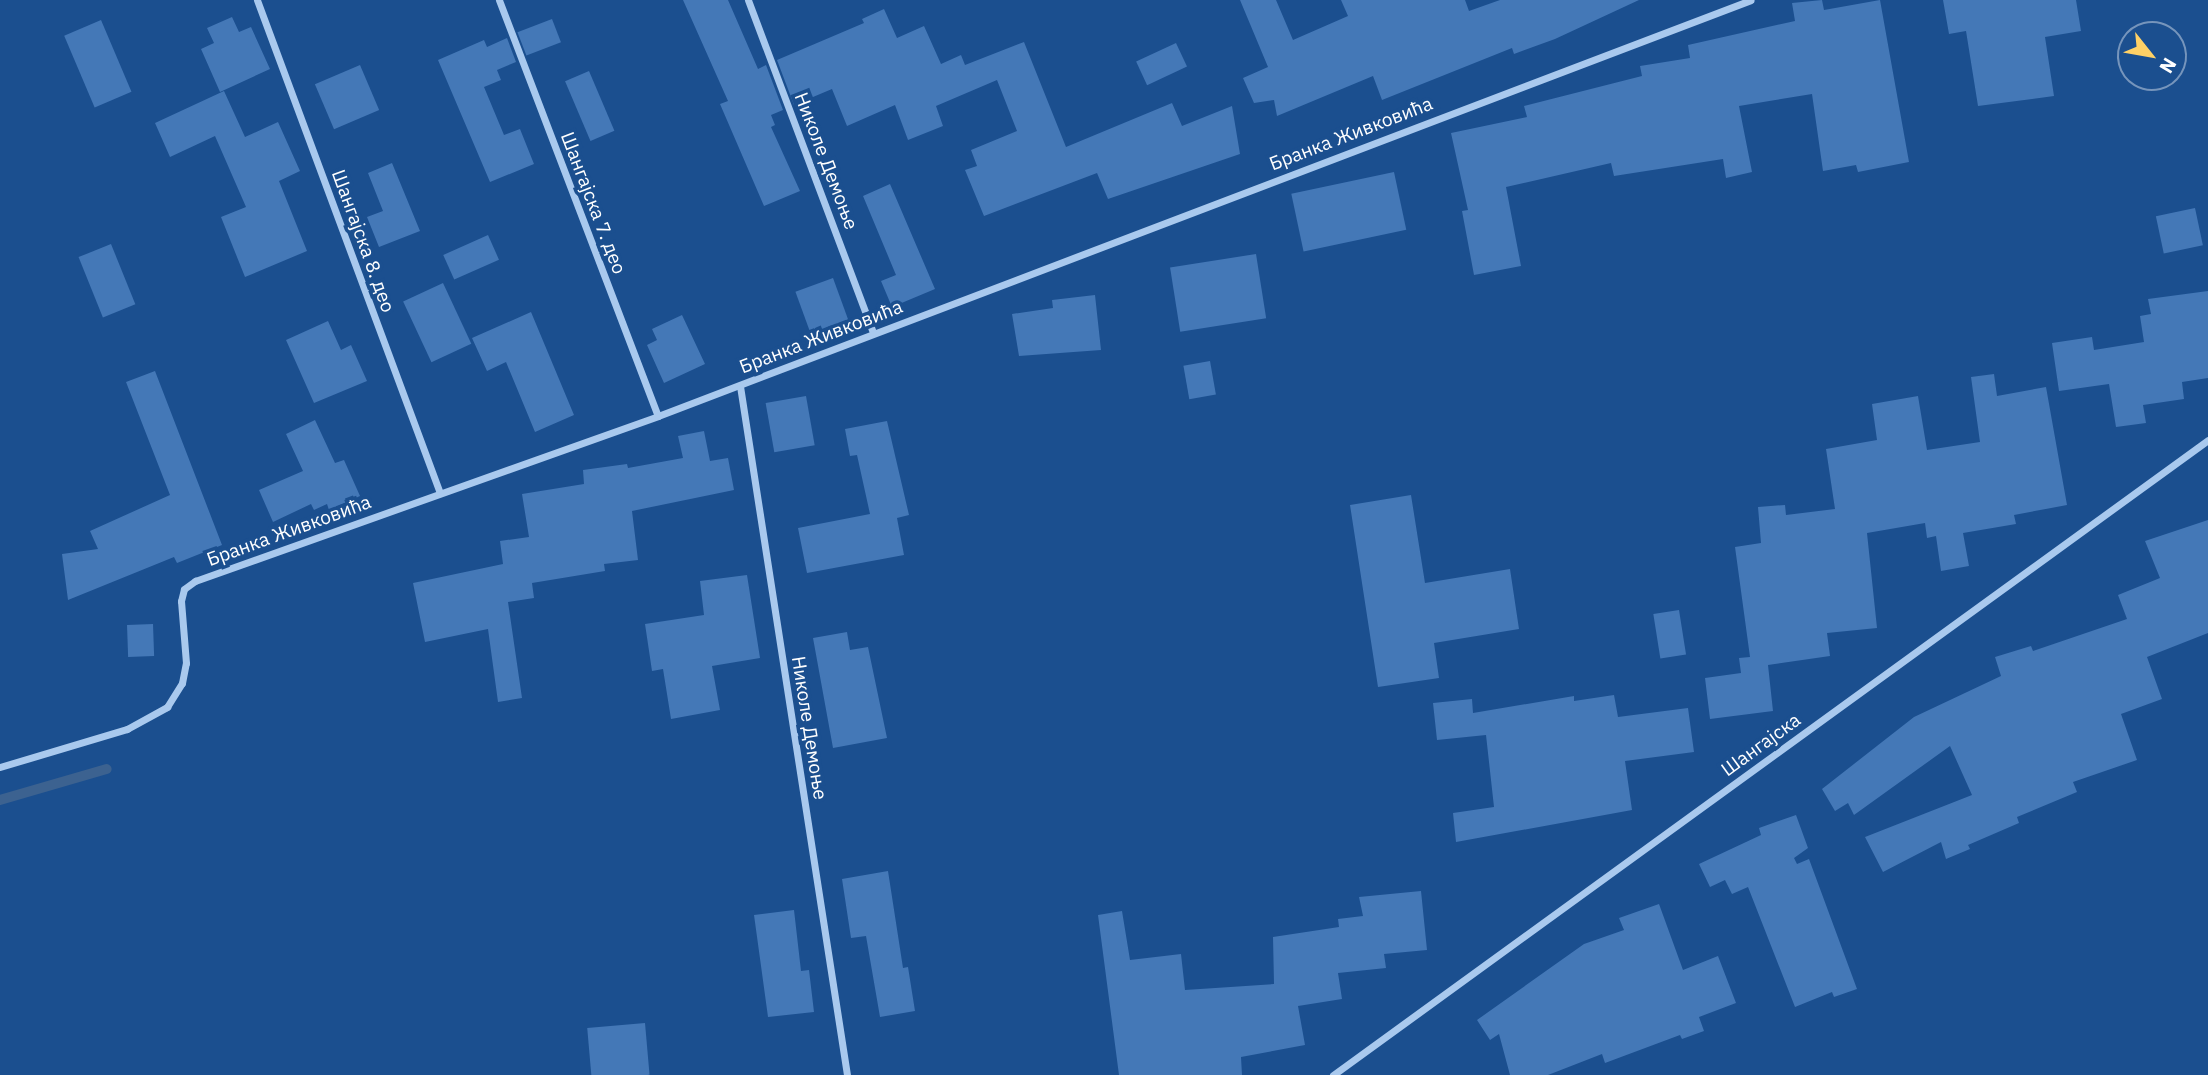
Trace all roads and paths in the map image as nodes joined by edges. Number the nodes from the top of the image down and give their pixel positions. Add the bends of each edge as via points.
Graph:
1 (257, 0) edge
2 (499, 0) edge
3 (748, 0) edge
4 (1751, 0) edge
5 (873, 332) junction
6 (740, 386) junction
7 (658, 416) junction
8 (2208, 440) edge
9 (440, 493) junction
10 (0, 767) edge
11 (847, 1075) edge
12 (1333, 1075) edge

1 - 9 street, Шангајска 8. део
2 - 7 street, Шангајска 7. део
3 - 5 street, Николе Демоње
4 - 5 street, Бранка Живковића
5 - 6 street, Бранка Живковића
6 - 7 street, Бранка Живковића
6 - 11 street, Николе Демоње
7 - 9 street, Бранка Живковића
8 - 12 street, Шангајска
9 - 10 street, Бранка Живковића via 194,581 184,589 181,601 186,663 182,682 167,707 127,729

